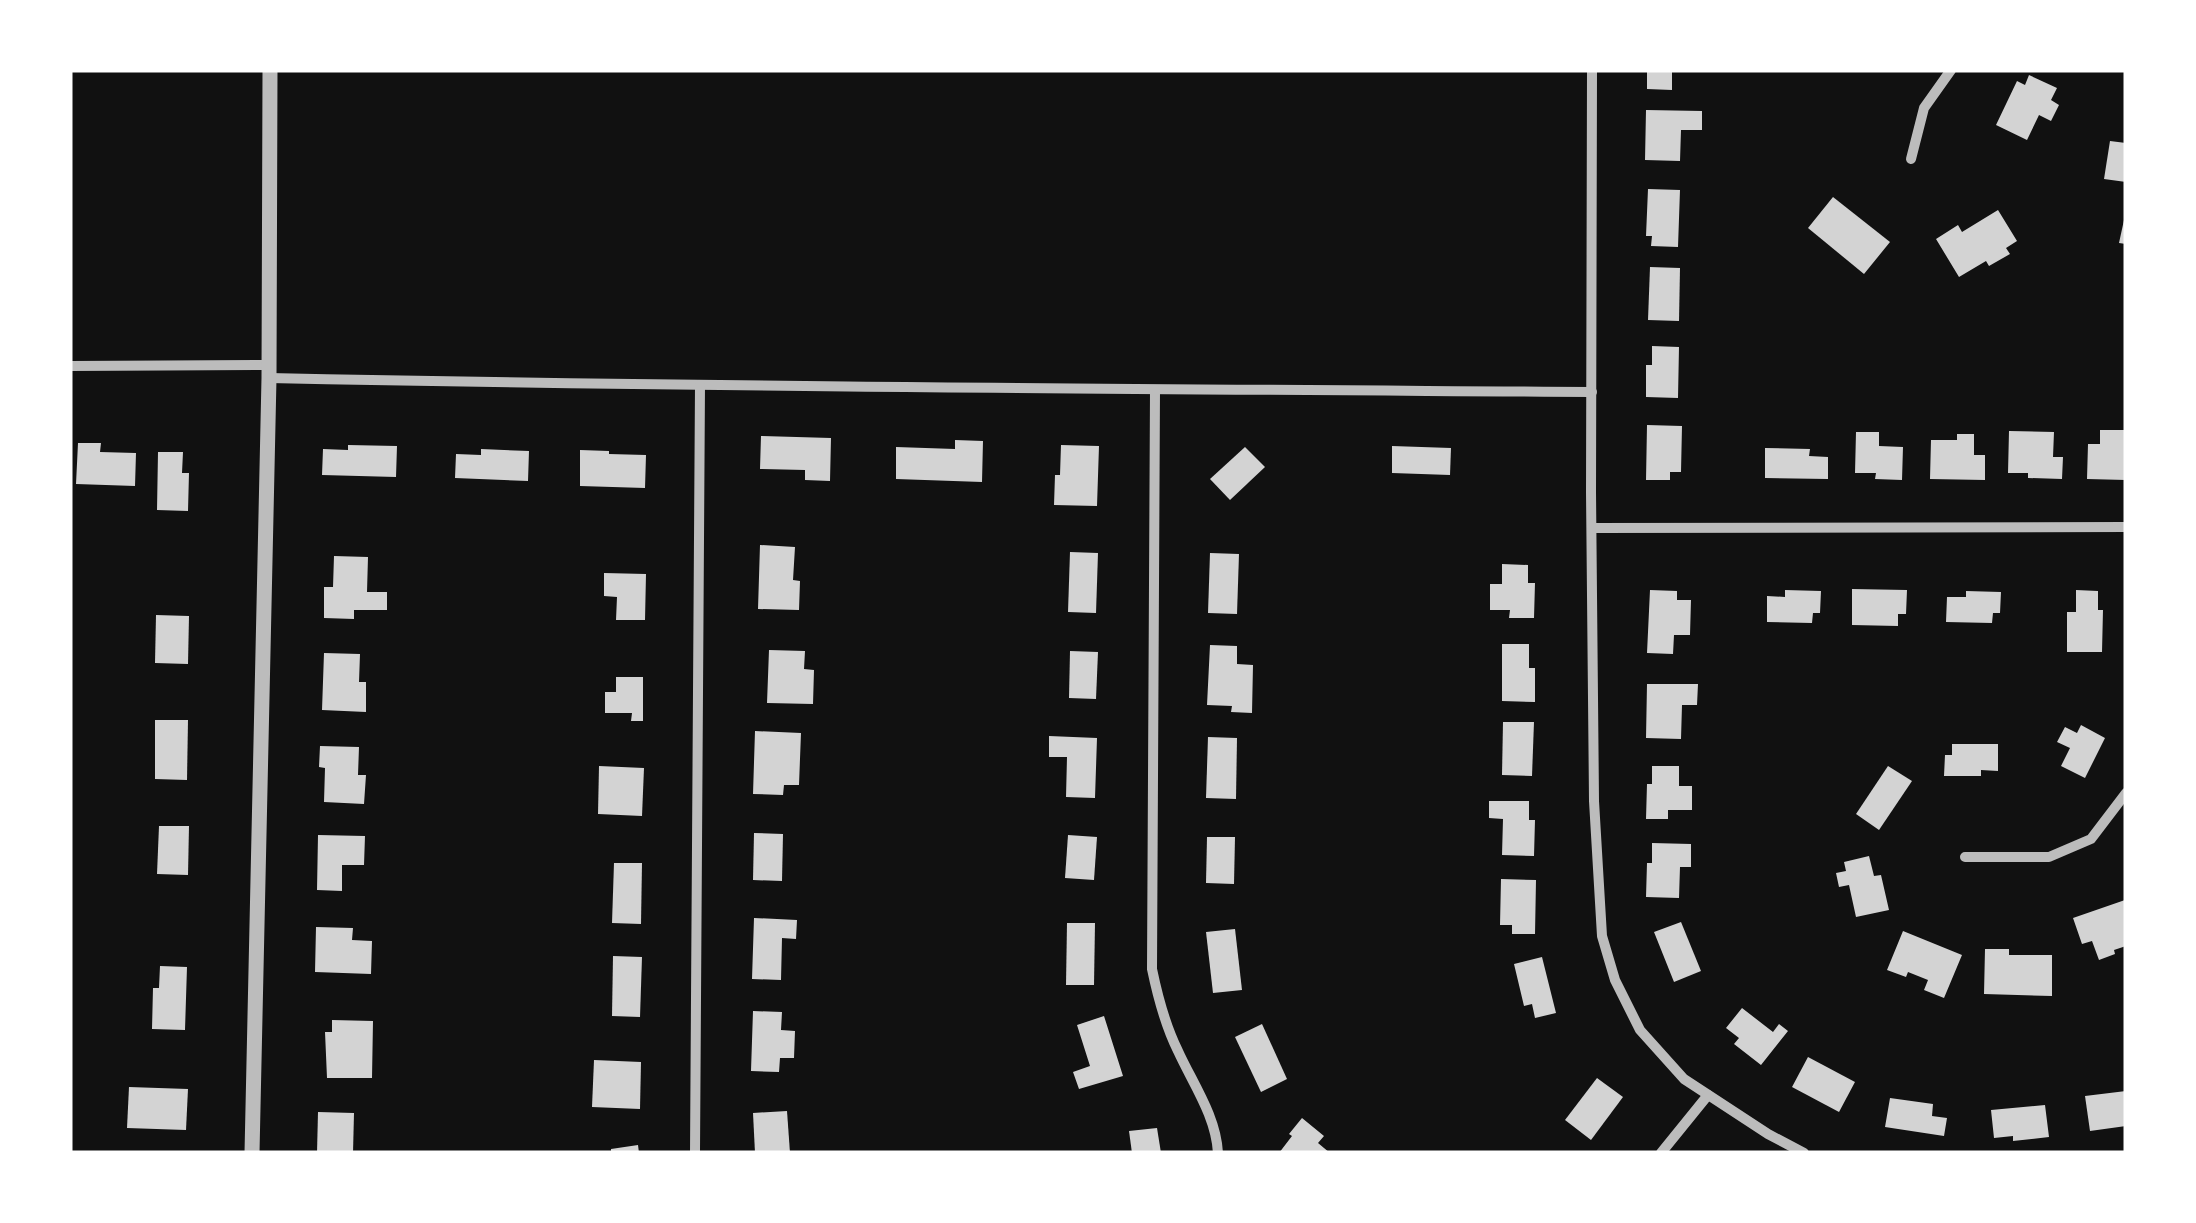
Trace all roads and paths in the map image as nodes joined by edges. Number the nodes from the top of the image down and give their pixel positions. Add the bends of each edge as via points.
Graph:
1 (270, 70) edge
2 (1592, 70) edge
3 (1952, 70) edge
4 (1911, 159) dead end
5 (70, 366) edge
6 (269, 372) junction
7 (700, 385) junction
8 (1155, 390) junction
9 (1592, 392) junction
10 (2126, 527) edge
11 (1592, 528) junction
12 (2126, 793) edge
13 (1965, 857) dead end
14 (1708, 1095) junction
15 (252, 1153) edge
16 (696, 1153) edge
17 (1218, 1153) edge
18 (1661, 1153) edge
19 (1804, 1153) edge

1 - 6 street
2 - 9 street
3 - 4 street via 1924,108
5 - 6 street
6 - 7 street
6 - 15 street
7 - 8 street
7 - 16 street
8 - 9 street
8 - 17 street via 1152,969 1160,1008 1202,1096
9 - 11 street
10 - 11 street
11 - 14 street via 1602,936 1640,1030 1684,1080
12 - 13 street via 2091,839 2049,857
14 - 18 street
14 - 19 street

